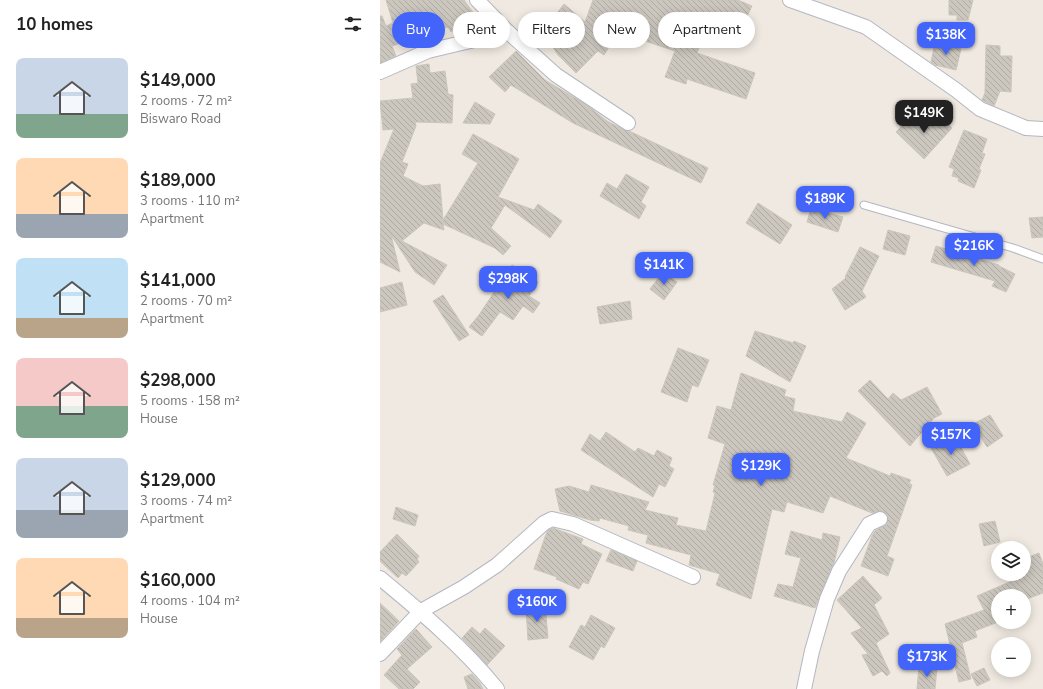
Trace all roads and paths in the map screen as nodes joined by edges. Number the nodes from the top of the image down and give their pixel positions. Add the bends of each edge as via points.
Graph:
1 (477, 0) edge
2 (790, 0) edge
3 (489, 12) edge
4 (510, 34) edge
5 (453, 45) edge
6 (380, 72) edge
7 (628, 123) dead end
8 (1043, 129) edge
9 (864, 205) dead end
10 (1043, 259) edge
11 (880, 519) dead end
12 (693, 577) dead end
13 (380, 578) edge
14 (421, 611) junction
15 (380, 654) edge
16 (497, 689) edge
17 (804, 689) edge

1 - 3 street
2 - 8 street via 866,27 980,109 1026,128
4 - 7 street via 556,76
5 - 6 street via 428,51
9 - 10 lane
11 - 17 street via 868,524 839,571 827,599
12 - 14 street via 573,524 552,519 544,523 497,565
13 - 14 street
14 - 15 street
14 - 16 street

